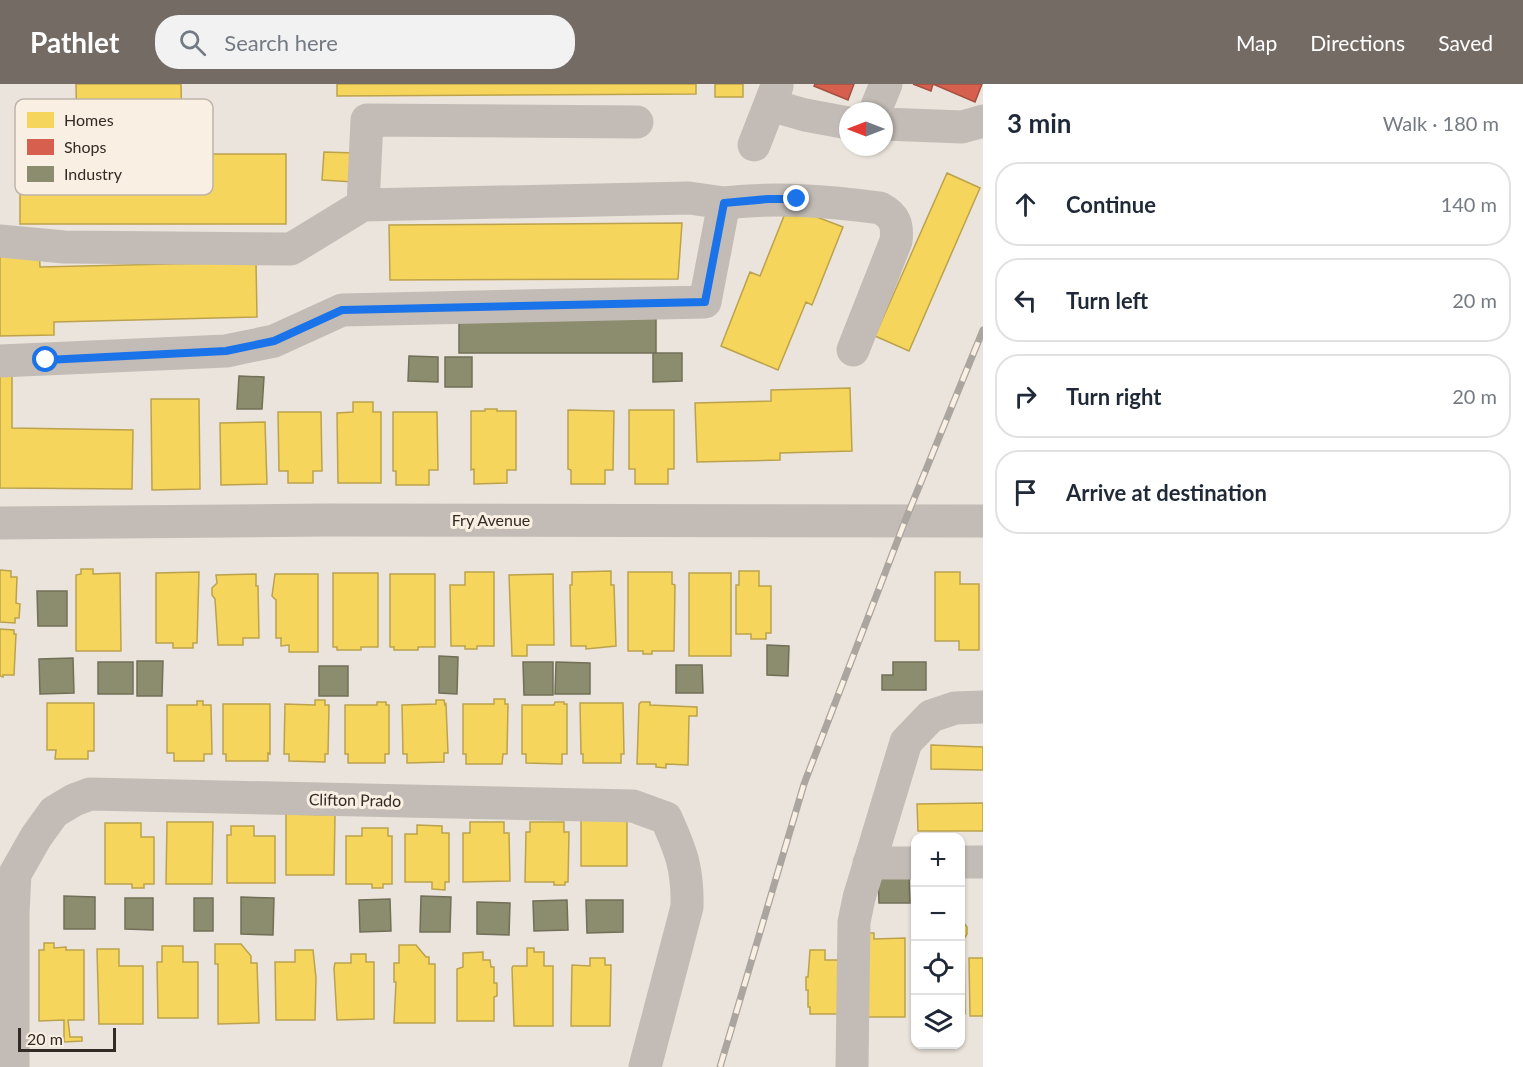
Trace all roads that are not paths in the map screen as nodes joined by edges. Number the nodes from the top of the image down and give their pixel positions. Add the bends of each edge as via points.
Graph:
1 (886, 84) edge
2 (774, 94) edge
3 (879, 102) edge
4 (839, 121) edge
5 (983, 121) edge
6 (637, 122) dead end
7 (893, 124) edge
8 (754, 145) dead end
9 (724, 203) junction
10 (363, 205) junction
11 (0, 242) edge
12 (853, 350) dead end
13 (0, 361) edge
14 (983, 521) edge
15 (0, 523) edge
16 (983, 706) edge
17 (965, 862) edge
18 (983, 862) edge
19 (869, 863) junction
20 (911, 863) edge
21 (14, 1067) edge
22 (645, 1067) edge
23 (852, 1067) edge

1 - 3 street
2 - 4 street via 805,115
2 - 8 street
5 - 7 street via 962,128
6 - 10 street via 367,120
9 - 10 street via 689,198
9 - 12 street via 797,199 880,208 891,214 898,227 896,241
9 - 13 street via 705,302 342,310 274,341 226,351
10 - 11 street via 291,249 63,247
14 - 15 street, Fry Avenue
16 - 19 street via 955,708 931,716 906,742
17 - 18 street
19 - 20 street
19 - 23 street via 854,922
21 - 22 street, Clifton Prado via 15,874 54,812 90,794 633,806 666,818 681,851 688,882 687,907

